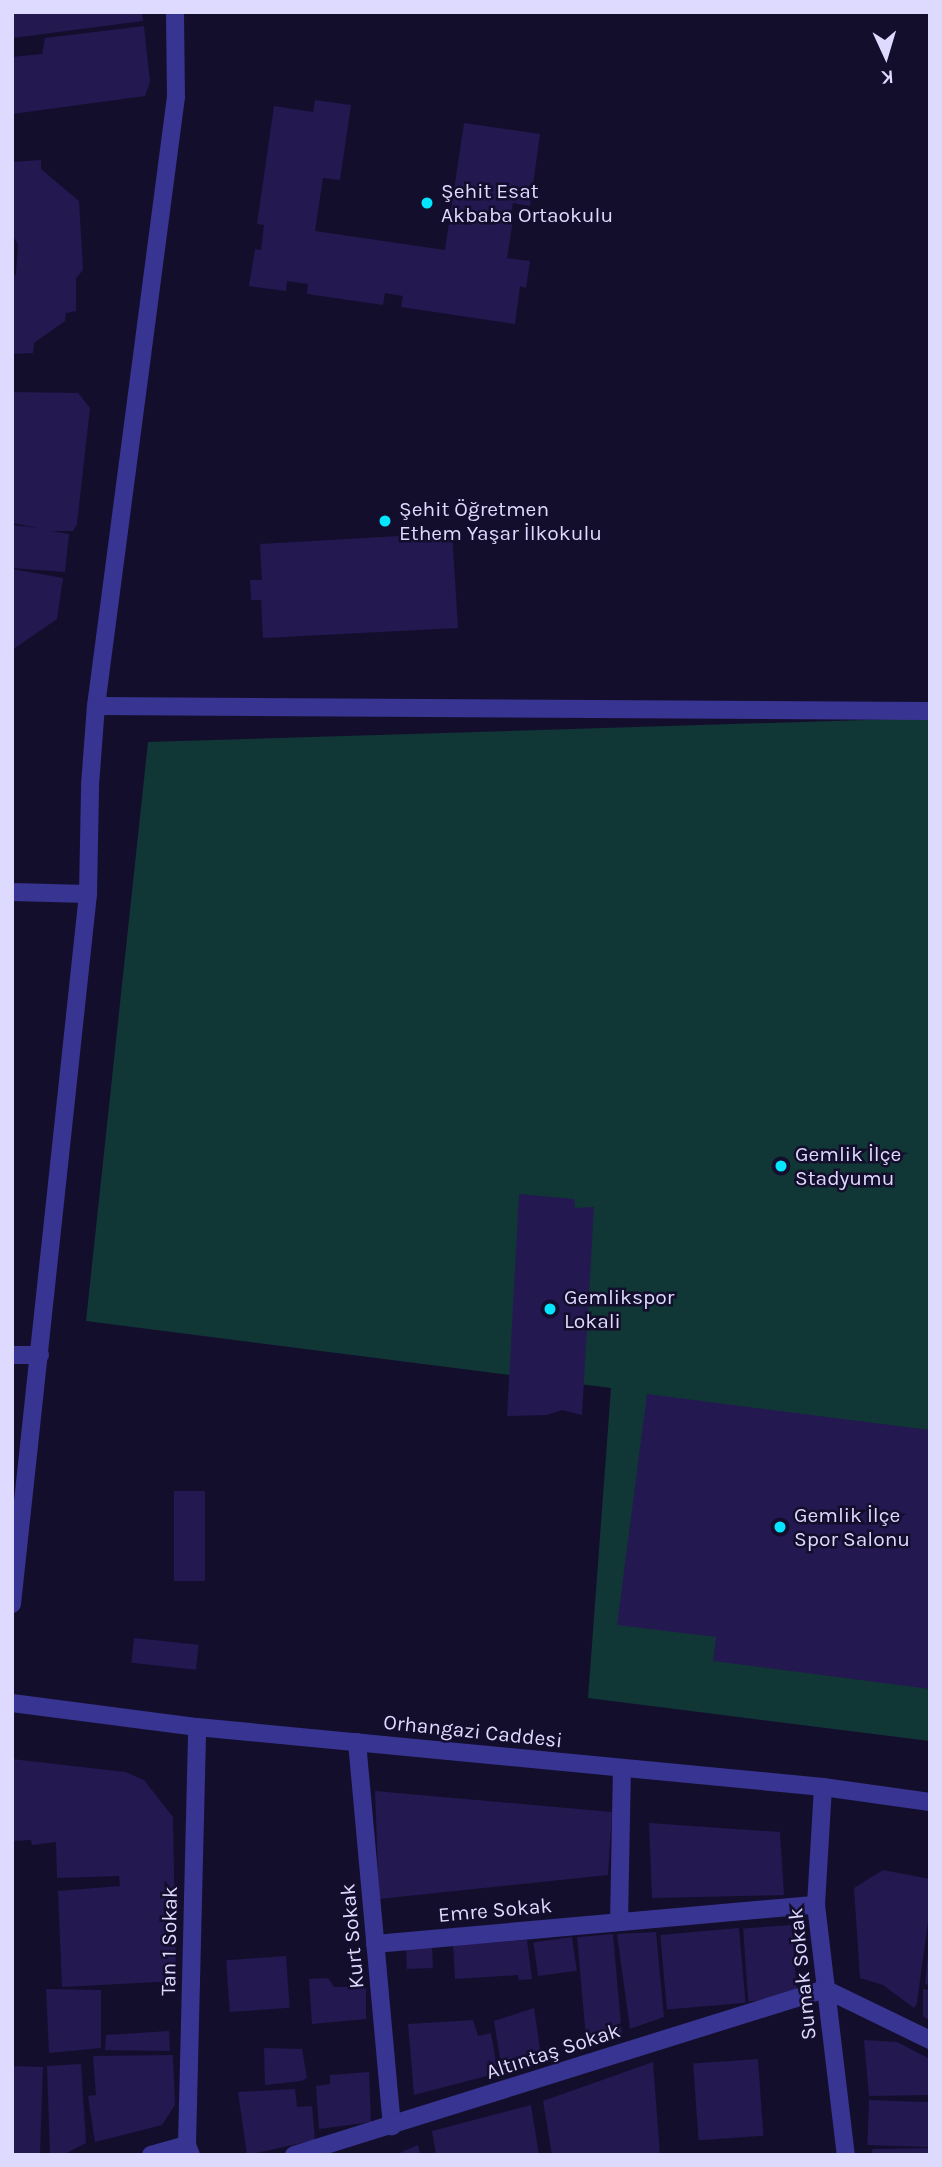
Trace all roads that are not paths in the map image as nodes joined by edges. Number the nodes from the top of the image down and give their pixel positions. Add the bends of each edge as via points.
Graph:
1 (175, 12) edge
2 (96, 706) junction
3 (930, 711) edge
4 (12, 892) edge
5 (88, 894) junction
6 (12, 1354) edge
7 (40, 1355) junction
8 (12, 1604) edge
9 (12, 1703) edge
10 (197, 1727) junction
11 (357, 1742) junction
12 (622, 1768) junction
13 (823, 1787) junction
14 (930, 1802) edge
15 (817, 1905) junction
16 (619, 1922) junction
17 (375, 1944) junction
18 (825, 1989) junction
19 (930, 2040) edge
20 (392, 2126) junction
21 (353, 2147) edge
22 (189, 2150) edge
23 (150, 2155) edge
24 (294, 2155) edge
25 (846, 2155) edge

1 - 2 street via 176,97
2 - 3 street
2 - 5 street
4 - 5 street
5 - 7 street
6 - 7 street
7 - 8 street
9 - 10 street, Orhangazi Caddesi
10 - 11 street, Orhangazi Caddesi
10 - 22 street, Tan 1 Sokak
11 - 12 street, Orhangazi Caddesi
11 - 17 street, Kurt Sokak
12 - 13 street, Orhangazi Caddesi
12 - 16 street
13 - 14 street, Orhangazi Caddesi
13 - 15 street, Sumak Sokak
15 - 16 street, Emre Sokak
15 - 18 street, Sumak Sokak
16 - 17 street, Emre Sokak
17 - 20 street, Kurt Sokak
18 - 19 street
18 - 20 street, Altıntaş Sokak
18 - 25 street, Sumak Sokak
20 - 21 street, Altıntaş Sokak
21 - 24 street, Altıntaş Sokak
22 - 23 street

